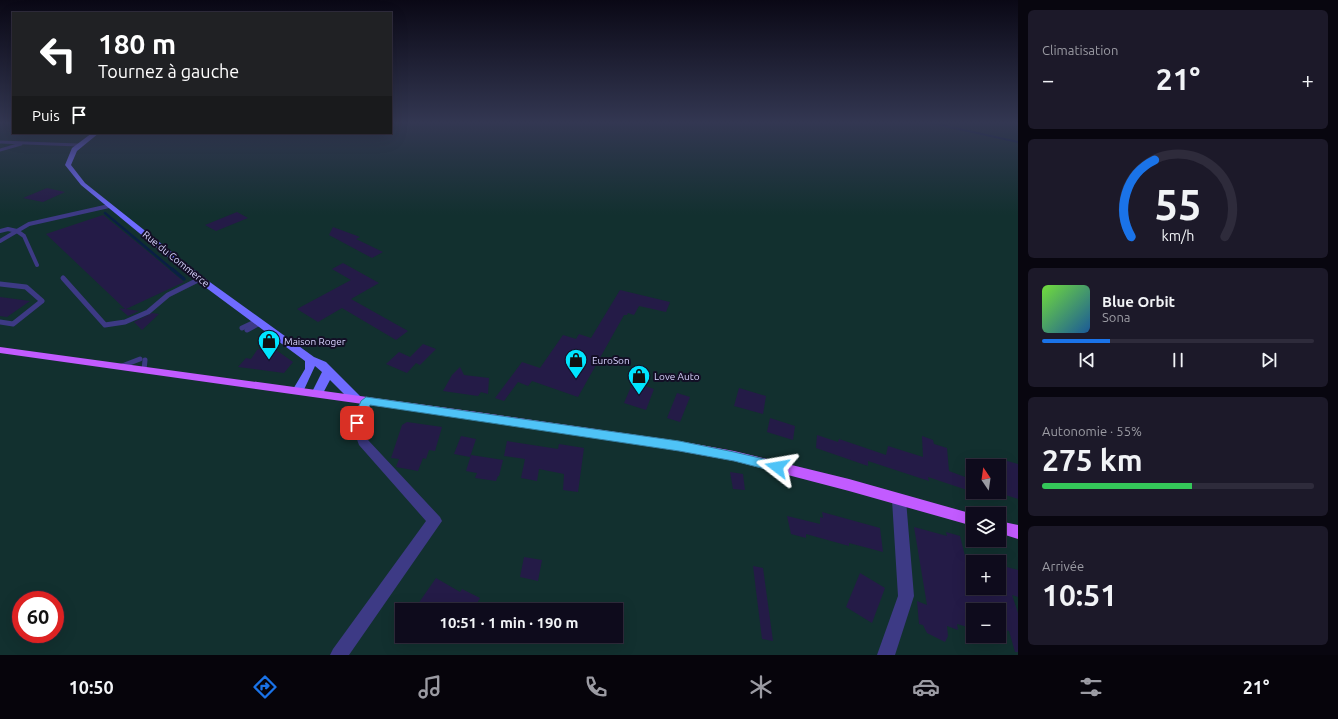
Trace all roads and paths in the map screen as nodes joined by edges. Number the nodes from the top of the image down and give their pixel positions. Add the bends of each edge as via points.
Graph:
1 (71, 154) edge
2 (109, 206) junction
3 (0, 231) edge
4 (17, 231) junction
5 (0, 241) edge
6 (37, 265) dead end
7 (64, 278) dead end
8 (200, 278) junction
9 (0, 284) edge
10 (0, 322) edge
11 (259, 322) junction
12 (245, 329) dead end
13 (0, 350) edge
14 (310, 360) junction
15 (328, 372) junction
16 (298, 391) junction
17 (317, 394) junction
18 (361, 400) junction
19 (899, 500) junction
20 (966, 518) edge
21 (1006, 529) edge
22 (1018, 532) edge
23 (339, 655) edge
24 (886, 655) edge

1 - 2 street, Rue du Commerce via 68,165 83,184
2 - 4 lane via 29,224
2 - 8 street, Rue du Commerce
3 - 4 lane
4 - 5 lane
4 - 6 lane via 24,236
7 - 8 lane via 104,325 125,322 148,312 168,295
8 - 11 street, Rue du Commerce
9 - 10 lane via 26,287 42,301 13,324
11 - 12 lane
11 - 14 street, Rue du Commerce
13 - 16 main road via 121,366 143,363
14 - 15 street, Rue du Commerce via 322,365
14 - 16 street via 310,369
15 - 17 street
15 - 18 street, Rue du Commerce
16 - 17 main road
17 - 18 main road
18 - 19 main road via 687,447 734,456
18 - 23 street via 357,423 363,442 435,521
19 - 20 main road
19 - 24 street via 906,596
21 - 22 main road

